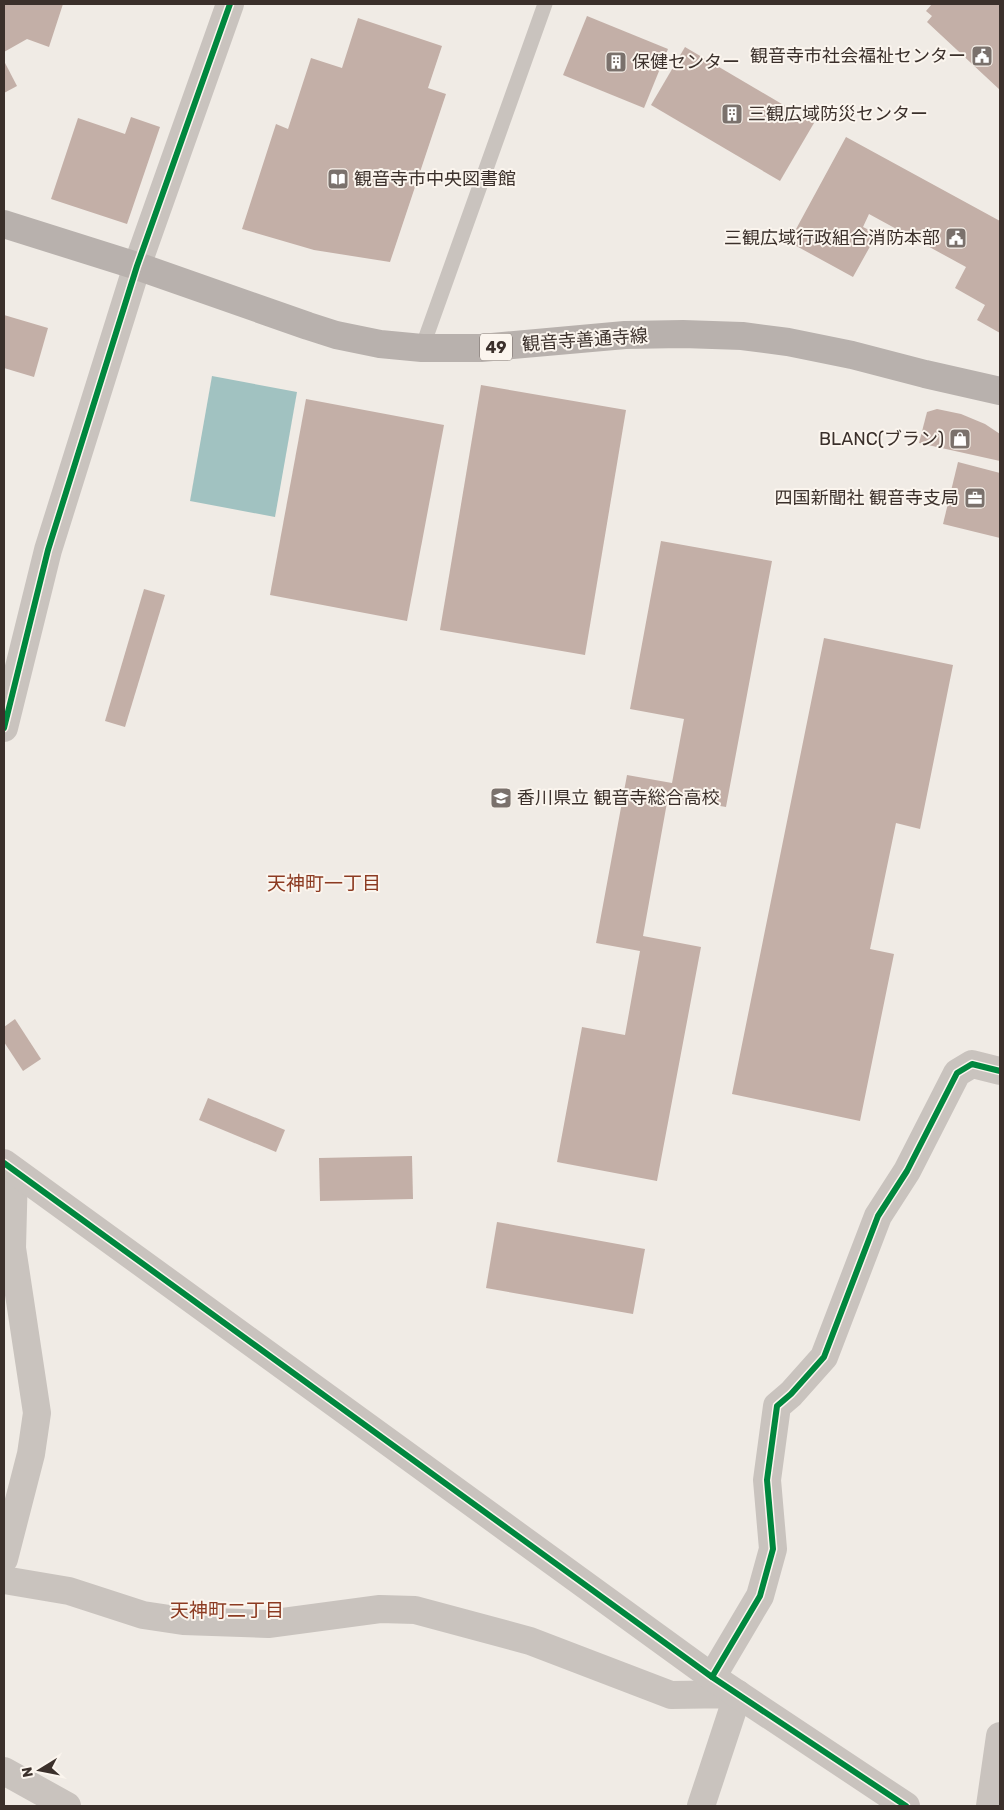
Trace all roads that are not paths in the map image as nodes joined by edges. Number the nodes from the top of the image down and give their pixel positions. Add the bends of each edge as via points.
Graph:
1 (230, 4) edge
2 (545, 4) edge
3 (4, 224) edge
4 (136, 266) junction
5 (422, 348) junction
6 (1000, 391) edge
7 (4, 728) edge
8 (1000, 1071) edge
9 (9, 1167) edge
10 (4, 1559) edge
11 (4, 1580) edge
12 (712, 1677) junction
13 (738, 1694) junction
14 (1000, 1736) edge
15 (4, 1771) edge
16 (67, 1806) edge
17 (701, 1806) edge
18 (906, 1806) edge
19 (990, 1806) edge

1 - 4 street
2 - 5 lane
3 - 4 main road, 観音寺善通寺線 / 49
4 - 5 main road, 観音寺善通寺線 / 49 via 336,334 380,344
4 - 7 street via 48,550
5 - 6 main road, 観音寺善通寺線 / 49 via 481,348 624,335 742,336 852,355
8 - 12 street via 972,1064 957,1073 907,1171 878,1216 824,1356 777,1406 767,1480 773,1549 760,1596
9 - 10 street via 12,1248 36,1412 32,1454
9 - 12 street
11 - 13 street via 69,1591 143,1615 183,1621 268,1624 380,1609 415,1610 530,1642 671,1695
12 - 13 street
13 - 17 street
13 - 18 street
14 - 19 street
15 - 16 street

